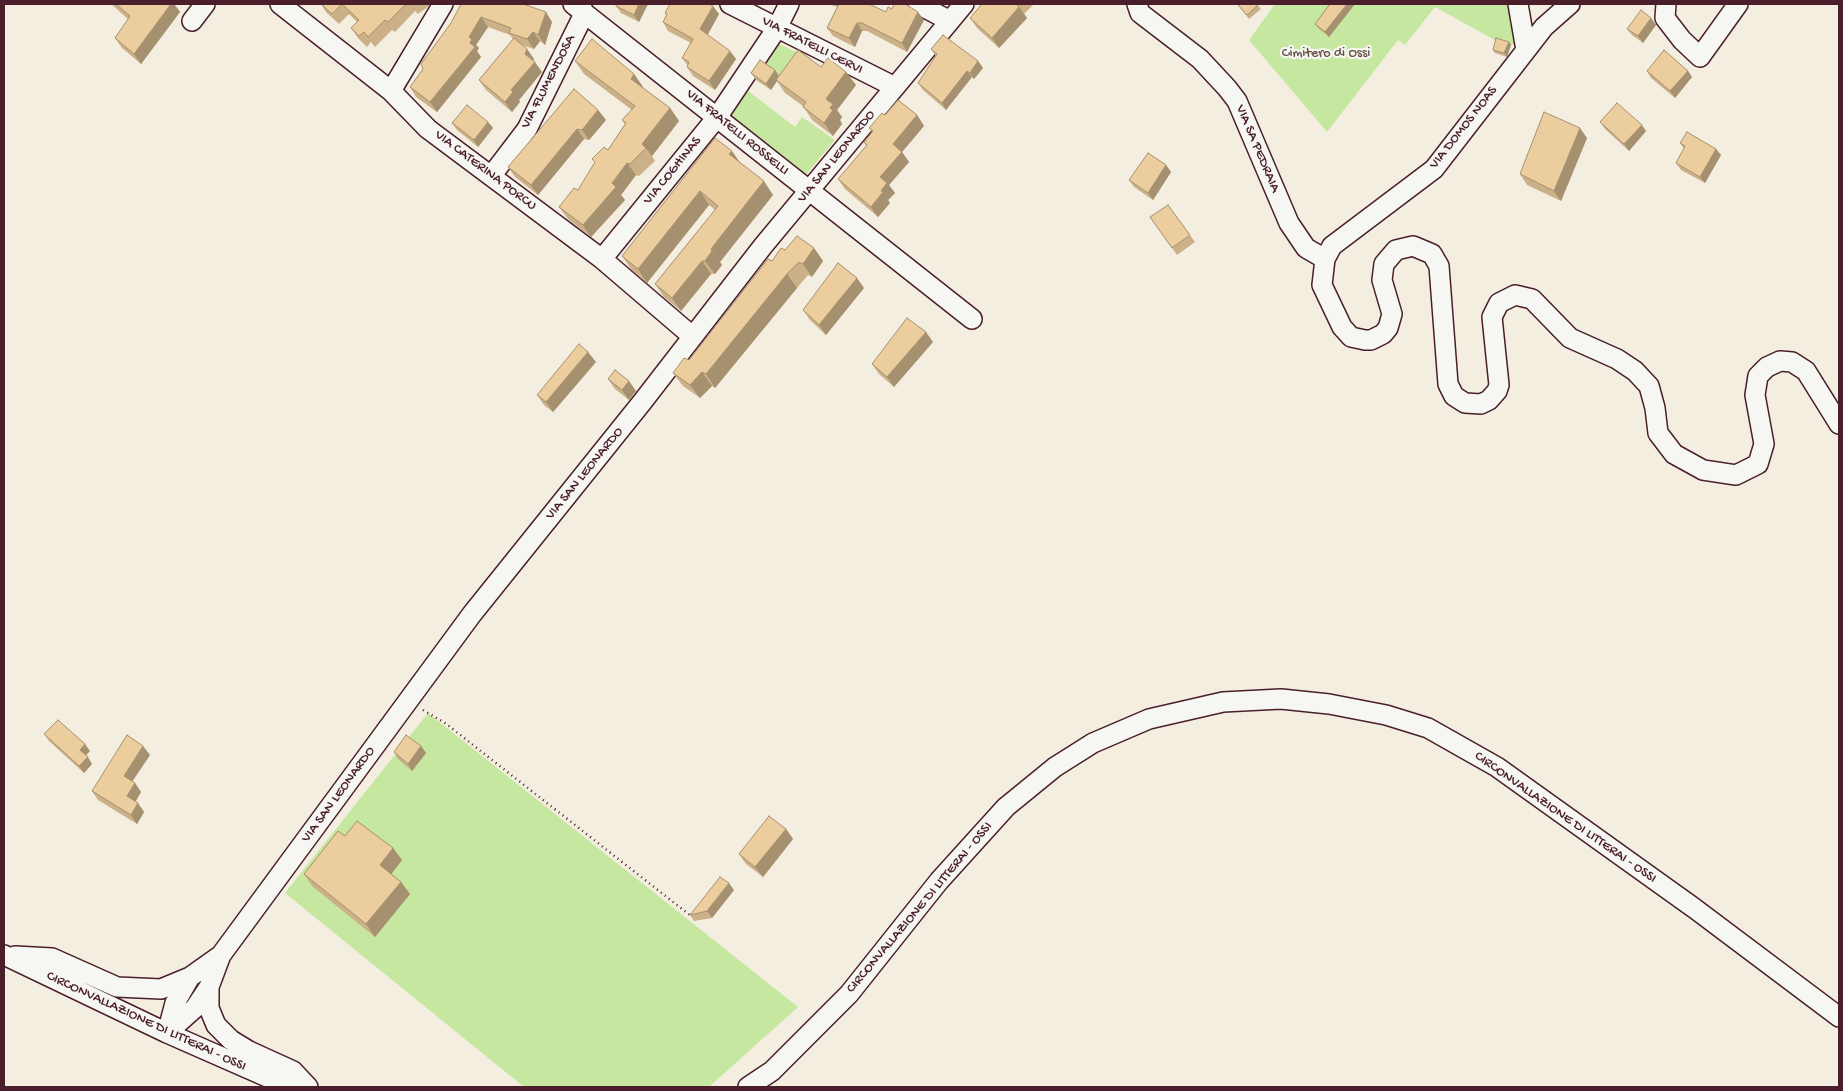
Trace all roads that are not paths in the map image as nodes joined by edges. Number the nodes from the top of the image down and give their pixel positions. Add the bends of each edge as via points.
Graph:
1 (205, 4) edge
2 (443, 4) edge
3 (730, 4) edge
4 (789, 4) edge
5 (918, 4) edge
6 (964, 4) edge
7 (1137, 4) edge
8 (1518, 4) edge
9 (1522, 4) edge
10 (1570, 4) edge
11 (1666, 4) edge
12 (1738, 4) edge
13 (578, 7) edge
14 (286, 8) edge
15 (192, 21) dead end
16 (950, 21) junction
17 (1544, 27) junction
18 (777, 28) junction
19 (1526, 50) junction
20 (894, 87) junction
21 (391, 91) junction
22 (718, 116) junction
23 (492, 175) junction
24 (809, 191) junction
25 (602, 259) junction
26 (1325, 259) junction
27 (972, 319) dead end
28 (692, 336) junction
29 (1839, 424) edge
30 (5, 955) edge
31 (222, 955) junction
32 (190, 977) junction
33 (209, 987) junction
34 (1839, 1017) edge
35 (168, 1033) junction
36 (290, 1087) edge
37 (308, 1087) edge
38 (748, 1087) edge

1 - 15 street
2 - 21 street
3 - 18 street, VIA FRATELLI CERVI
4 - 18 street, VIA COGHINAS
5 - 16 street
6 - 16 street, VIA SAN LEONARDO
7 - 26 street, VIA SA PEDRAIA via 1140,13 1200,59 1237,101 1289,223 1306,248
8 - 19 street
9 - 17 street
10 - 17 street, VIA DOMOS NOAS
11 - 12 street via 1666,18 1700,57
13 - 22 street, VIA FRATELLI ROSSELLI
13 - 23 street, VIA FLUMENDOSA via 582,18 527,129
14 - 21 street, VIA CATERINA PORCU
16 - 20 street, VIA SAN LEONARDO
17 - 19 street, VIA DOMOS NOAS
18 - 20 street, VIA FRATELLI CERVI
18 - 22 street, VIA COGHINAS
19 - 26 street, VIA DOMOS NOAS via 1434,169 1332,246
20 - 24 street, VIA SAN LEONARDO
21 - 23 street, VIA CATERINA PORCU via 428,129
22 - 24 street, VIA FRATELLI ROSSELLI
22 - 25 street, VIA COGHINAS
23 - 25 street, VIA CATERINA PORCU
24 - 27 street, VIA FRATELLI ROSSELLI
24 - 28 street, VIA SAN LEONARDO
25 - 28 street, VIA CATERINA PORCU
26 - 29 street via 1322,285 1342,328 1352,337 1371,340 1383,334 1390,322 1390,306 1382,272 1389,256 1396,250 1413,246 1432,254 1441,274 1448,384 1454,396 1465,403 1481,404 1497,391 1492,317 1499,303 1515,295 1532,299 1570,338 1617,359 1634,371 1648,386 1658,433 1674,454 1704,470 1736,475 1758,464 1764,444 1755,395 1758,376 1766,367 1780,361 1792,362 1806,371
28 - 31 street, VIA SAN LEONARDO via 472,614
30 - 32 street via 52,958 117,987 161,989
30 - 35 street, CIRCONVALLAZIONE DI LITTERAI - OSSI
31 - 32 street, VIA SAN LEONARDO
31 - 33 street, VIA SAN LEONARDO
32 - 35 street, VIA SAN LEONARDO via 175,1003
33 - 35 street, VIA SAN LEONARDO via 195,1008
33 - 37 street via 209,1008 216,1025 249,1051 293,1071
34 - 38 street, CIRCONVALLAZIONE DI LITTERAI - OSSI via 1496,767 1428,728 1386,715 1329,704 1281,699 1223,702 1149,719 1093,743 1055,767 1006,808 939,882 849,994 772,1071
35 - 36 street, CIRCONVALLAZIONE DI LITTERAI - OSSI

